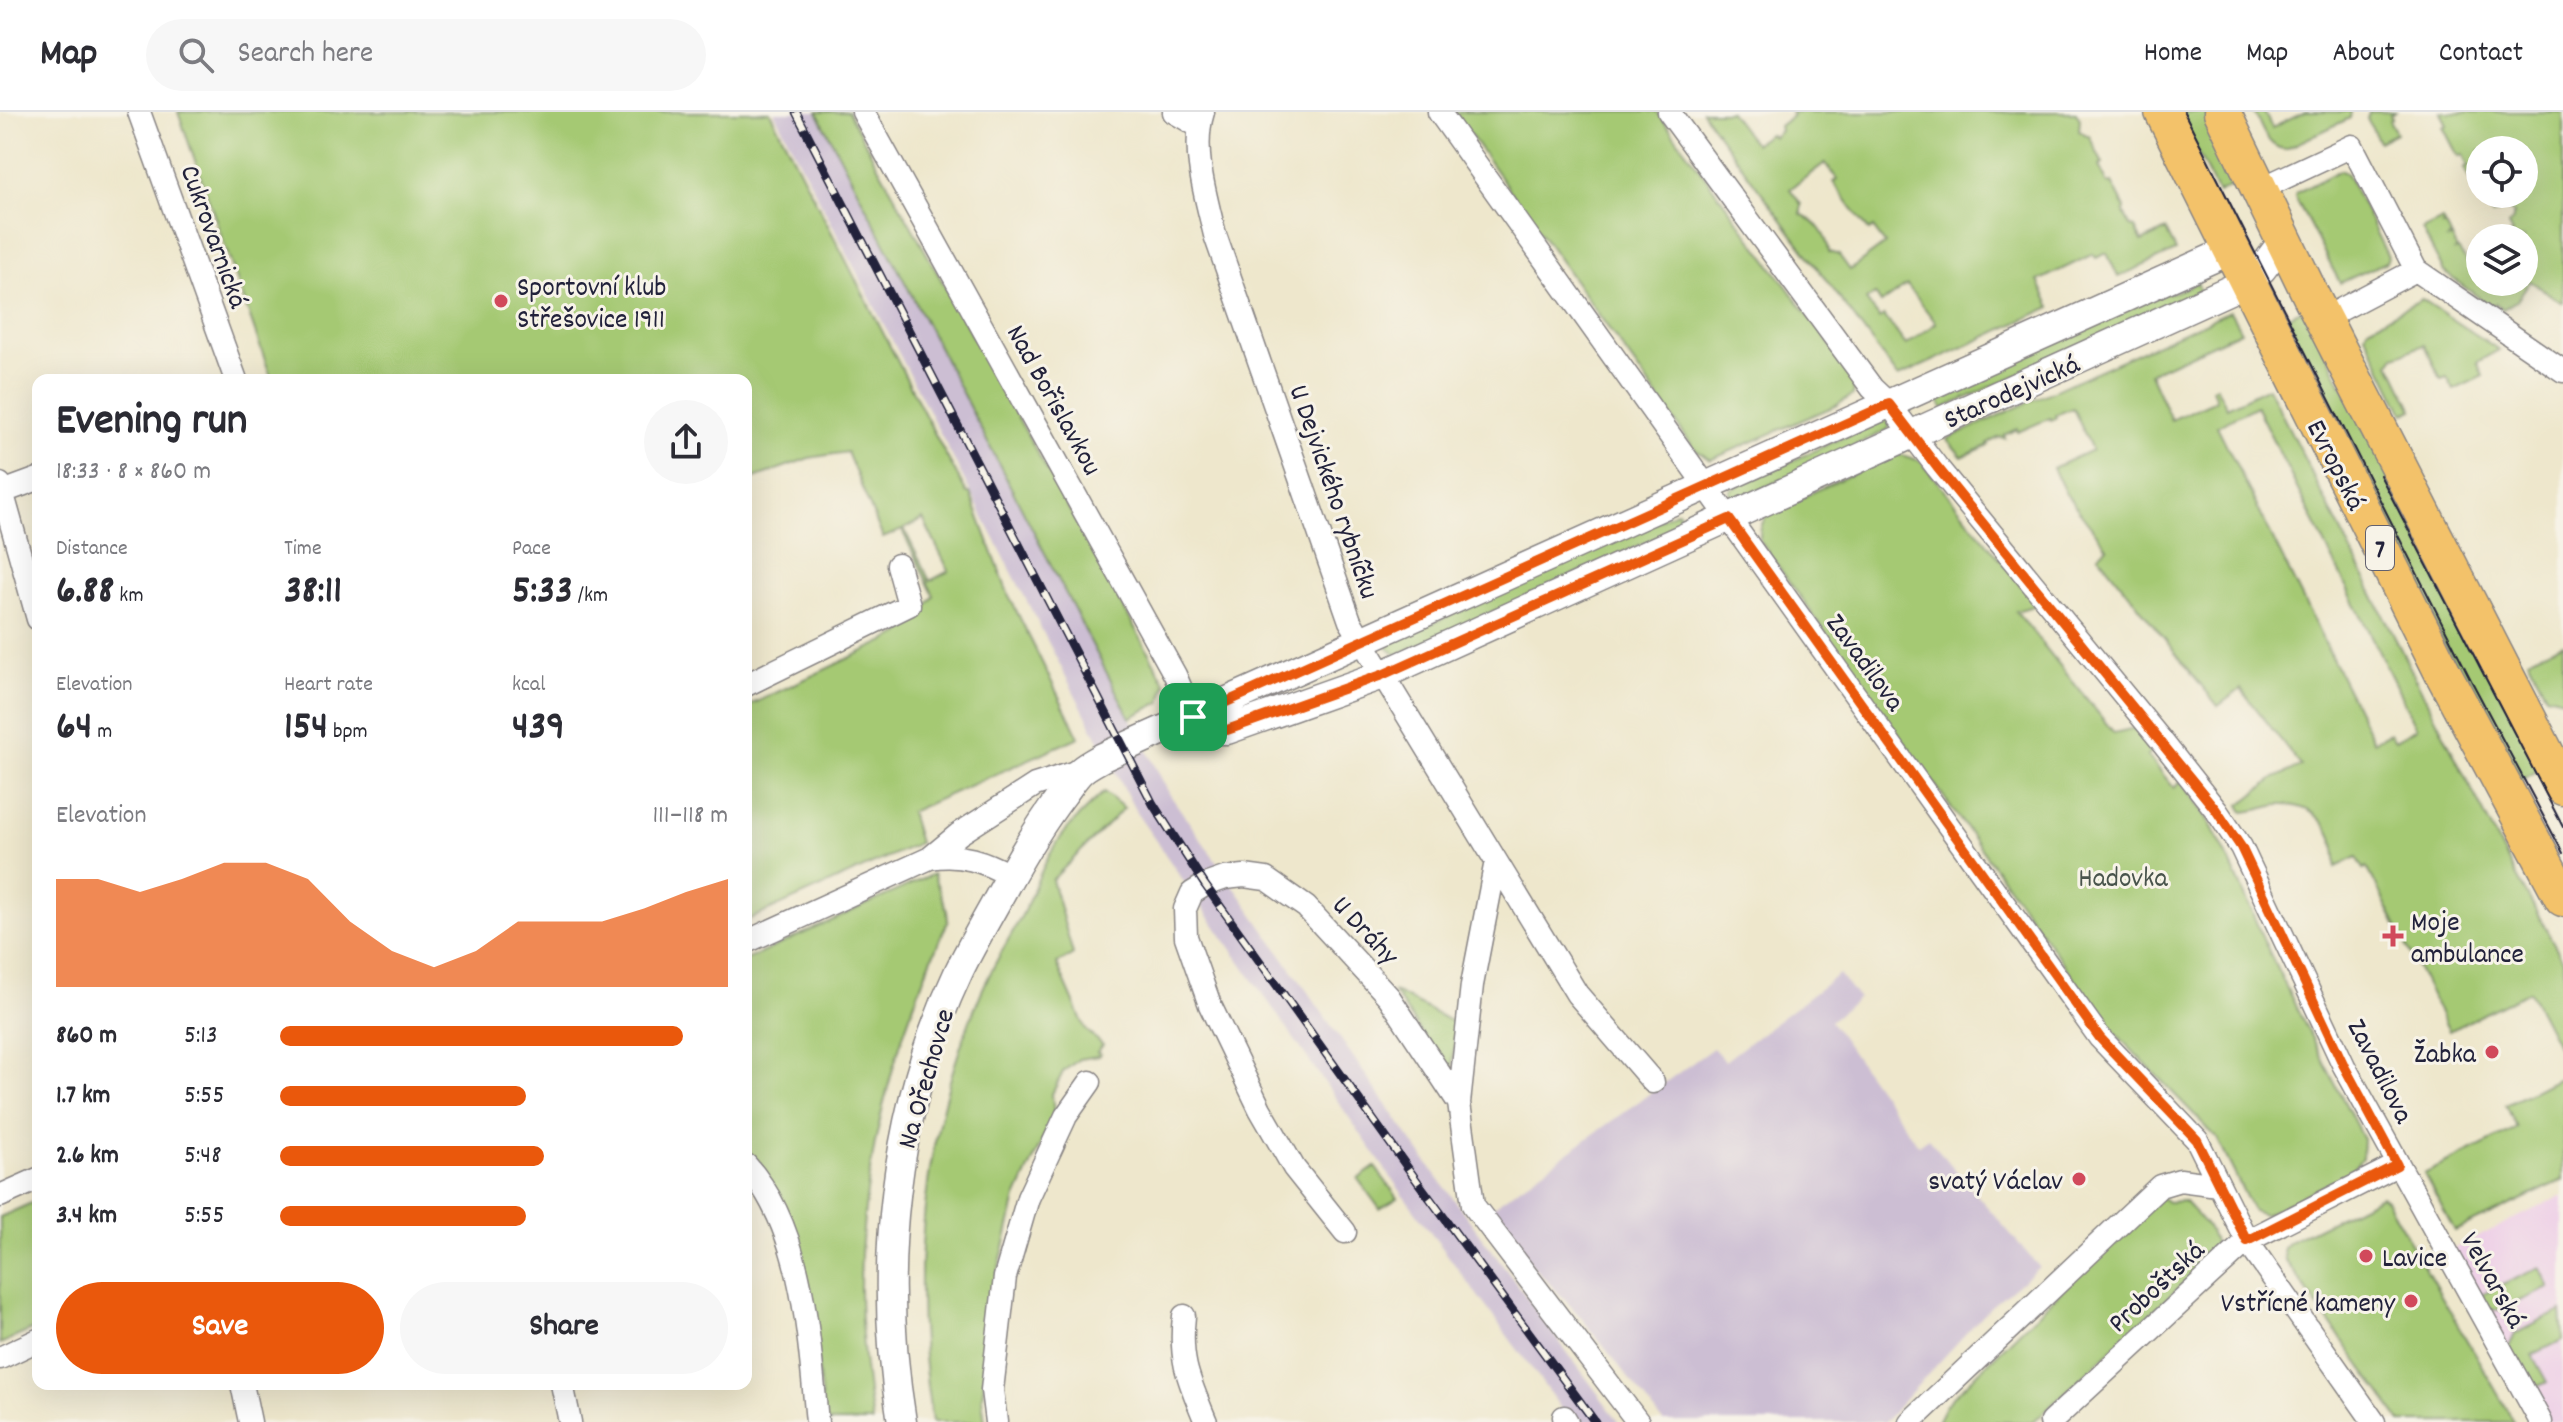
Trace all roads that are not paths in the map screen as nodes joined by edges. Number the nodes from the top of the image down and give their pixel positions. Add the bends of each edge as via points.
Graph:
1 (139, 112) edge
2 (863, 112) edge
3 (1174, 112) edge
4 (1439, 112) edge
5 (1669, 112) edge
6 (2163, 112) edge
7 (2222, 112) edge
8 (1200, 119) edge
9 (2258, 190) junction
10 (2284, 240) junction
11 (2231, 250) junction
12 (2416, 270) junction
13 (2247, 282) junction
14 (2323, 319) junction
15 (2563, 371) edge
16 (234, 374) edge
17 (1889, 404) junction
18 (1913, 435) junction
19 (32, 481) edge
20 (1705, 486) junction
21 (1, 490) edge
22 (1729, 519) junction
23 (898, 565) dead end
24 (32, 598) edge
25 (1361, 641) junction
26 (1382, 675) junction
27 (752, 682) edge
28 (1193, 717) junction
29 (1082, 770) junction
30 (2563, 787) edge
31 (930, 858) junction
32 (1496, 861) junction
33 (1011, 876) junction
34 (2563, 898) edge
35 (752, 939) edge
36 (1090, 1082) dead end
37 (1653, 1082) dead end
38 (1459, 1103) junction
39 (2397, 1165) junction
40 (752, 1174) edge
41 (32, 1182) edge
42 (2218, 1185) junction
43 (0, 1196) edge
44 (1345, 1232) dead end
45 (2247, 1241) junction
46 (1184, 1316) dead end
47 (32, 1343) edge
48 (0, 1358) edge
49 (243, 1390) edge
50 (563, 1390) edge
51 (250, 1422) edge
52 (570, 1422) edge
53 (817, 1422) edge
54 (902, 1422) edge
55 (996, 1422) edge
56 (1206, 1422) edge
57 (1638, 1422) edge
58 (1910, 1422) edge
59 (2051, 1422) edge
60 (2374, 1422) edge
61 (2541, 1422) edge

1 - 16 street, Cukrovarnická
2 - 28 street, Nad Bořislavkou via 1175,675
3 - 8 street
4 - 20 street, Zavadilova
5 - 17 street, Zavadilova
6 - 11 main road, Evropská / 7
7 - 9 main road, Evropská / 7
8 - 25 street, U Dejvického rybníčku via 1202,175 1215,235 1342,600
9 - 10 main road, Evropská / 7
9 - 12 street via 2352,146
10 - 13 street, Starodejvická
10 - 14 main road, Evropská / 7
11 - 13 main road, Evropská / 7
11 - 17 street, Starodejvická
12 - 14 street
12 - 15 street
13 - 18 street, Starodejvická
13 - 34 main road, Evropská / 7 via 2443,673
14 - 30 main road, Evropská / 7
17 - 18 street, Zavadilova
17 - 20 street, Starodejvická
18 - 22 street, Starodejvická
18 - 39 street, Zavadilova via 2241,847
19 - 21 street
20 - 22 street, Zavadilova
20 - 25 street, Starodejvická
21 - 24 street
22 - 26 street, Starodejvická
22 - 42 street, Zavadilova via 2100,1038 2197,1140
23 - 27 street via 909,605
25 - 26 street, U Dejvického rybníčku
25 - 28 street, Starodejvická
26 - 28 street, Starodejvická via 1227,730
26 - 32 street, U Dejvického rybníčku
28 - 29 street, Starodejvická
29 - 31 street, Starodejvická via 1035,785
29 - 33 street, Na Ořechovce
31 - 33 street, Starodejvická via 969,857
31 - 35 street, Starodejvická
32 - 37 street, U Dejvického rybníčku via 1577,994
32 - 38 street via 1472,985
33 - 54 street, Na Ořechovce via 959,970 906,1126 891,1268 893,1359
36 - 55 street via 1066,1116 1028,1198 1005,1277 992,1390
38 - 44 street, U Dráhy via 1389,997 1306,907 1266,879 1244,876 1225,878 1192,893 1185,909 1186,937 1210,1005 1294,1168
38 - 57 street, U Dráhy via 1473,1205
39 - 45 street, Proboštská
39 - 61 street, Velvarská
40 - 53 street via 782,1224 800,1286
41 - 43 street
42 - 45 street, Zavadilova
42 - 58 street via 2180,1180 2160,1186
45 - 59 street, Proboštská
45 - 60 street
46 - 56 street via 1181,1346
47 - 48 street
49 - 51 street
50 - 52 street

